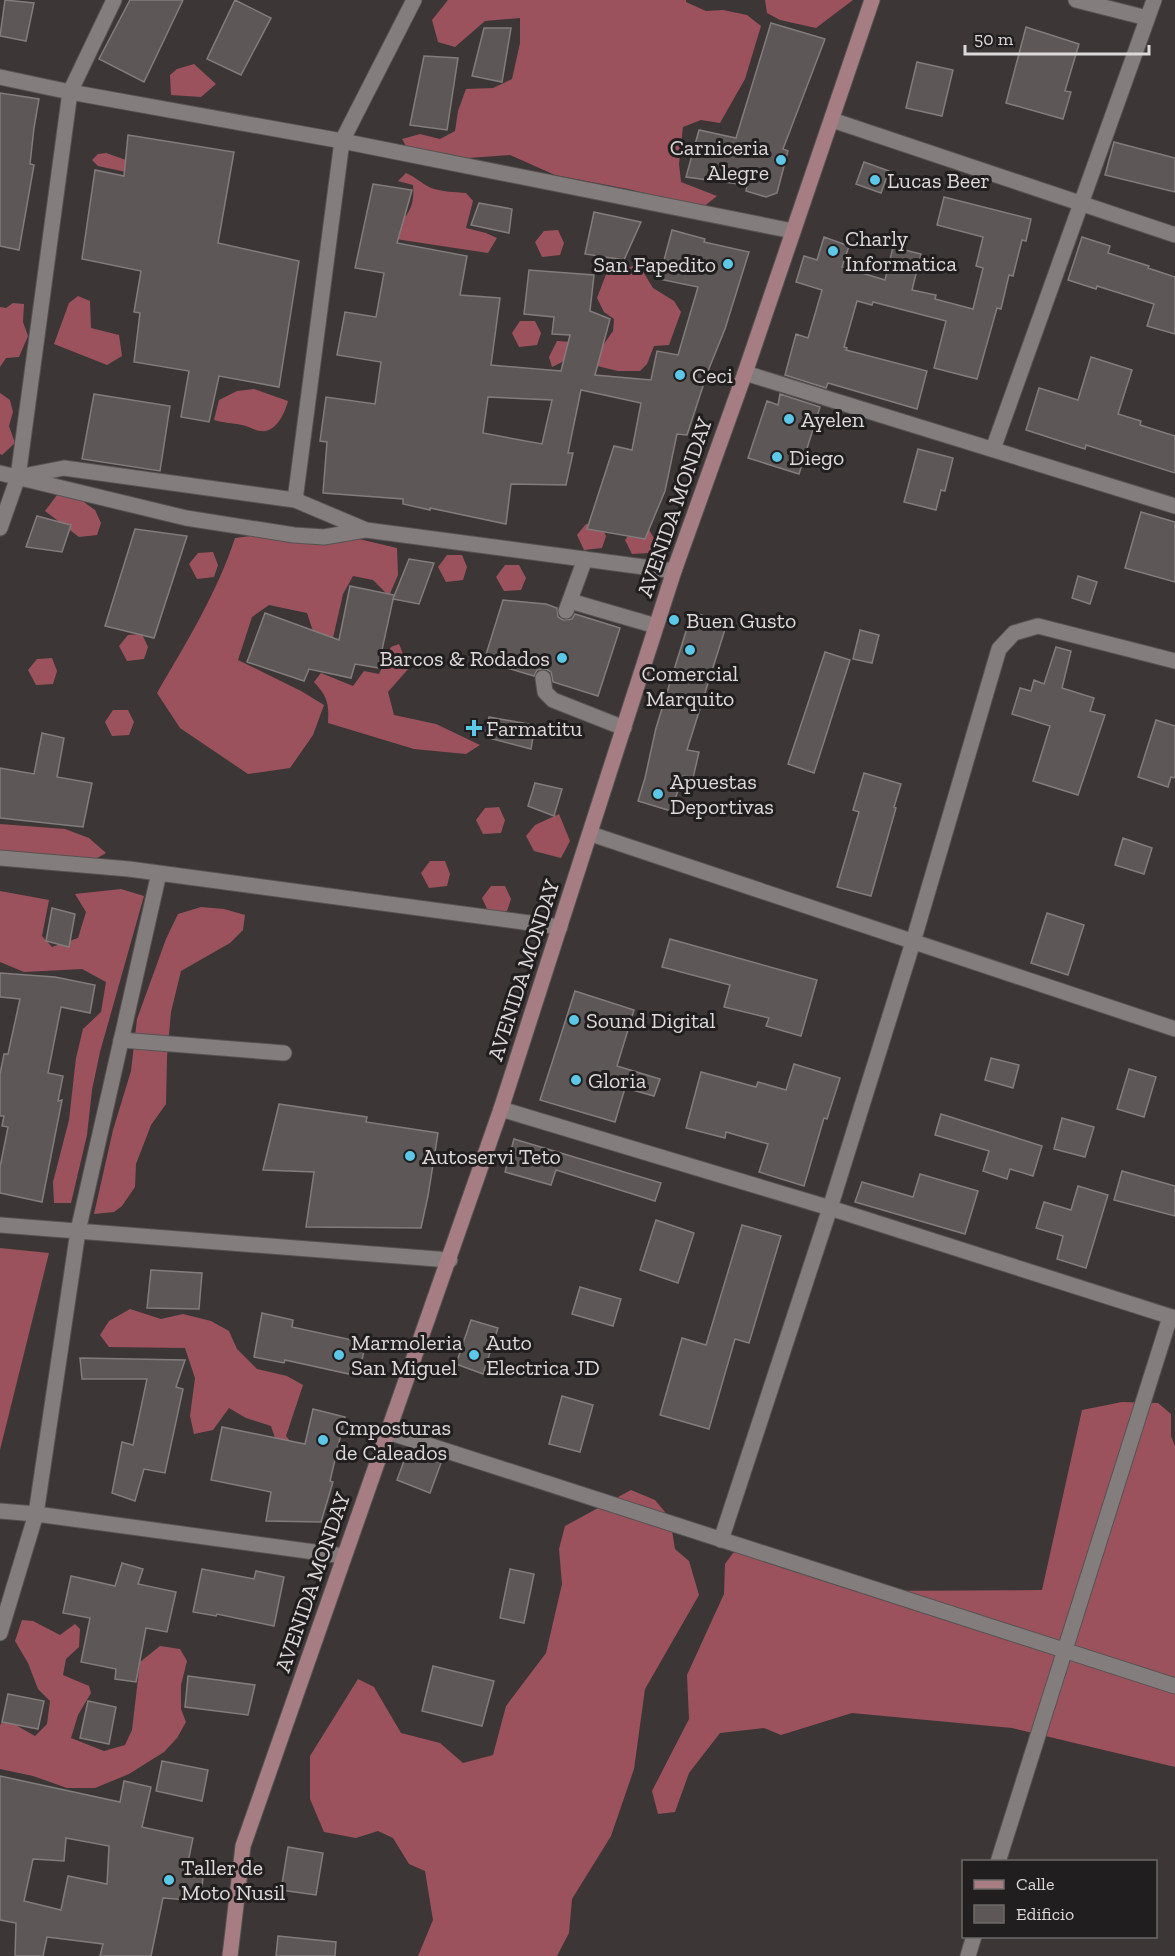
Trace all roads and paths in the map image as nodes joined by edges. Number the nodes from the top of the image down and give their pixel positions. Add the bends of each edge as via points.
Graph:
1 (114, 0) edge
2 (414, 0) edge
3 (872, 0) edge
4 (1076, 0) edge
5 (1154, 0) edge
6 (1147, 18) junction
7 (0, 77) edge
8 (70, 92) junction
9 (832, 120) junction
10 (342, 141) junction
11 (1081, 203) junction
12 (793, 231) junction
13 (1175, 235) edge
14 (745, 373) junction
15 (993, 449) junction
16 (0, 473) edge
17 (18, 477) junction
18 (295, 500) junction
19 (1175, 506) edge
20 (0, 528) edge
21 (366, 530) junction
22 (585, 559) junction
23 (674, 571) junction
24 (656, 626) junction
25 (1175, 661) edge
26 (543, 678) dead end
27 (624, 728) junction
28 (591, 834) junction
29 (0, 858) edge
30 (159, 873) junction
31 (560, 927) junction
32 (913, 942) junction
33 (1175, 1029) edge
34 (121, 1040) junction
35 (284, 1053) dead end
36 (501, 1110) junction
37 (830, 1208) junction
38 (0, 1225) edge
39 (78, 1231) junction
40 (450, 1260) junction
41 (1173, 1318) edge
42 (388, 1431) junction
43 (0, 1511) edge
44 (36, 1514) junction
45 (721, 1539) junction
46 (344, 1556) junction
47 (0, 1633) edge
48 (1063, 1651) junction
49 (1175, 1686) edge
50 (999, 1860) edge
51 (973, 1938) edge
52 (230, 1956) edge
53 (968, 1956) edge

1 - 8 street
2 - 10 street
3 - 9 main road, AVENIDA MONDAY
4 - 6 street
5 - 6 street
6 - 11 street
7 - 8 street
8 - 10 street
8 - 17 street
9 - 11 street
9 - 12 main road, AVENIDA MONDAY
10 - 12 street
10 - 18 street
11 - 13 street
11 - 15 street
12 - 14 main road, AVENIDA MONDAY
14 - 15 street
14 - 23 main road, AVENIDA MONDAY
15 - 19 street
16 - 17 street
17 - 18 street via 64,468
17 - 20 street
17 - 21 street via 186,518 261,530 324,537
18 - 21 street
21 - 22 street
22 - 23 street
22 - 24 street via 568,606
23 - 24 main road, AVENIDA MONDAY
24 - 27 main road, AVENIDA MONDAY
25 - 32 street via 1038,626 1014,633 999,649
26 - 27 street via 545,692 553,700
27 - 28 main road, AVENIDA MONDAY
28 - 31 main road, AVENIDA MONDAY
28 - 32 street
29 - 30 street
30 - 31 street
30 - 34 street
31 - 36 main road, AVENIDA MONDAY
32 - 33 street
32 - 37 street
34 - 35 street
34 - 39 street
36 - 37 street
36 - 40 main road, AVENIDA MONDAY
37 - 41 street
37 - 45 street
38 - 39 street
39 - 40 street
39 - 44 street
40 - 42 main road, AVENIDA MONDAY
41 - 48 street
42 - 45 street
42 - 46 main road, AVENIDA MONDAY
43 - 44 street
44 - 46 street
44 - 47 street
45 - 48 street
46 - 52 main road, AVENIDA MONDAY via 243,1846
48 - 49 street
48 - 50 street
51 - 53 street

